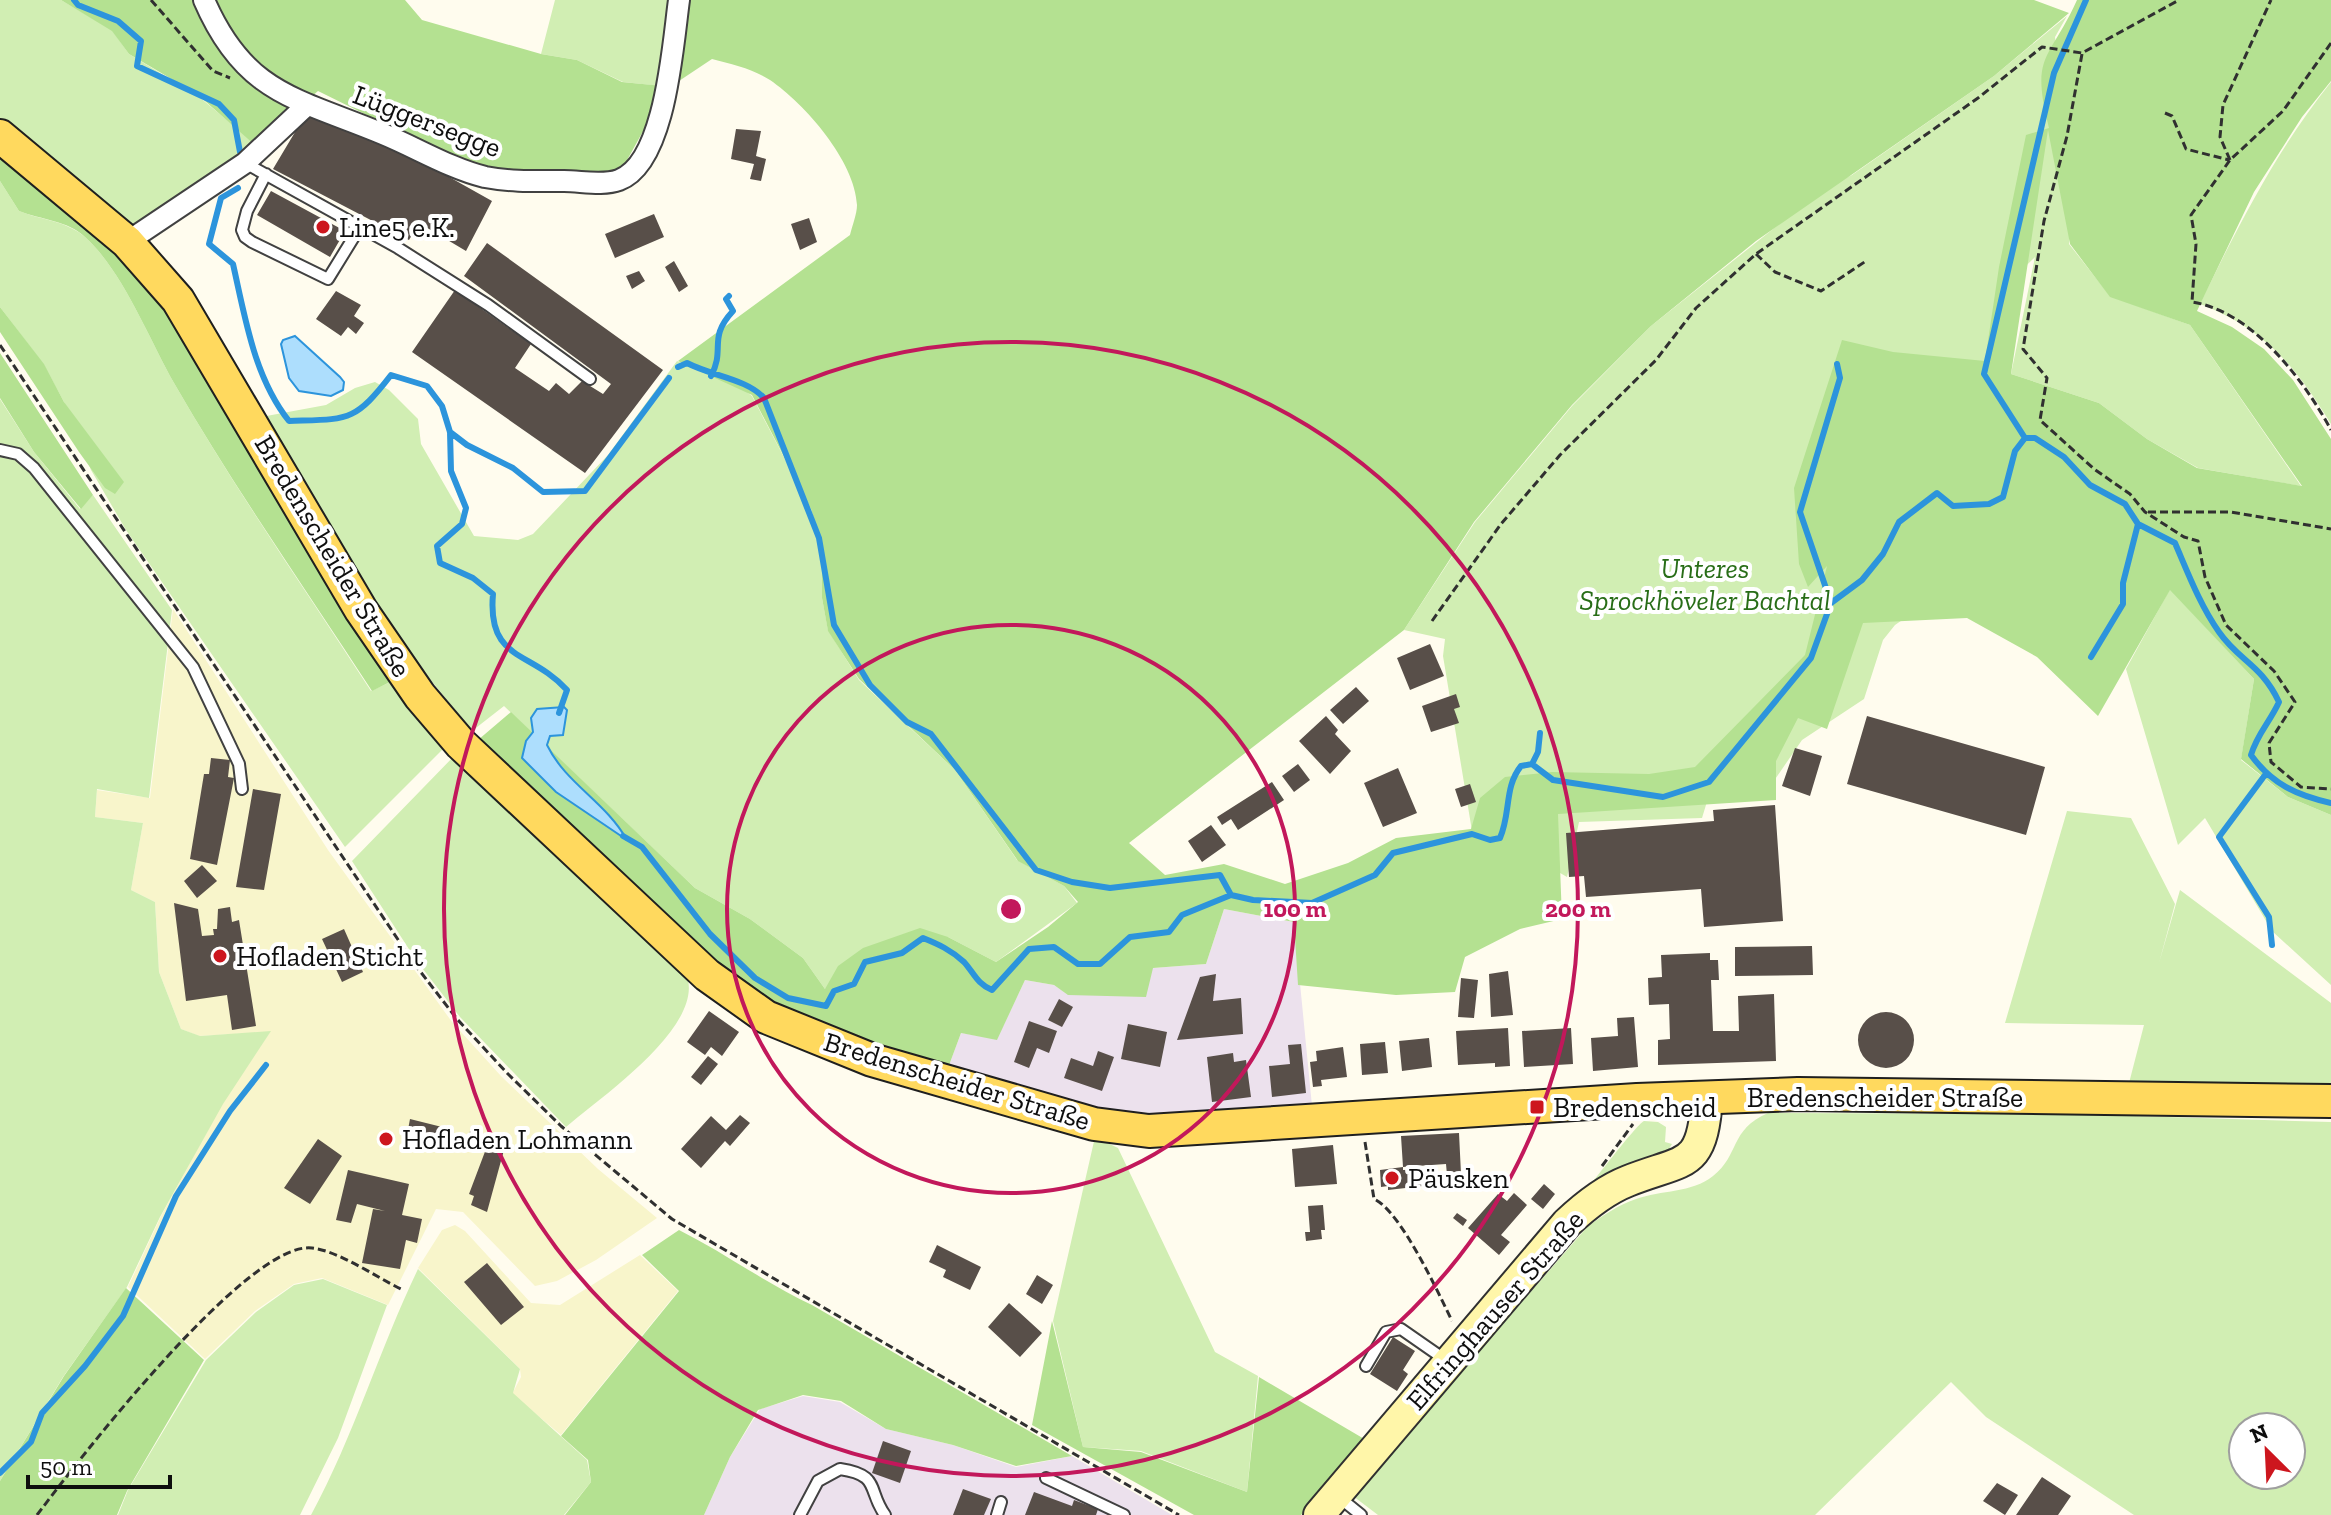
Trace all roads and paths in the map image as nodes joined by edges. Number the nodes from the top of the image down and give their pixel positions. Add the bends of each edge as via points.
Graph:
1 (204, 0) edge
2 (679, 0) edge
3 (2179, 0) edge
4 (2271, 0) edge
5 (2331, 43) edge
6 (2079, 52) junction
7 (307, 105) junction
8 (2165, 113) dead end
9 (0, 136) edge
10 (2230, 160) junction
11 (245, 163) junction
12 (266, 174) junction
13 (360, 227) junction
14 (127, 242) junction
15 (1756, 254) junction
16 (1866, 261) dead end
17 (0, 345) edge
18 (590, 379) dead end
19 (2331, 430) edge
20 (0, 450) edge
21 (2145, 512) junction
22 (2331, 529) edge
23 (1432, 621) dead end
24 (242, 789) dead end
25 (2331, 789) edge
26 (1707, 1098) junction
27 (1637, 1100) junction
28 (2331, 1101) edge
29 (1361, 1119) junction
30 (1600, 1168) dead end
31 (401, 1289) dead end
32 (1456, 1354) junction
33 (1366, 1366) dead end
34 (1046, 1478) dead end
35 (1001, 1502) dead end
36 (1327, 1505) edge
37 (37, 1515) edge
38 (800, 1515) edge
39 (885, 1515) edge
40 (997, 1515) edge
41 (1124, 1515) edge
42 (1179, 1515) edge
43 (1361, 1515) edge

1 - 7 street, Lüggersegge via 220,34 243,64 283,95
2 - 7 street, Lüggersegge via 658,126 631,172 615,181 513,182 485,177
3 - 6 path
4 - 10 path via 2223,105 2220,137
5 - 10 path via 2283,111
6 - 15 path via 2042,47 1954,116
6 - 21 path via 2023,349 2047,378 2040,420
7 - 11 street, Lüggersegge
8 - 10 path via 2172,116 2186,149
9 - 14 main road, Bredenscheider Straße
10 - 19 path via 2191,215 2196,244 2192,302 2208,304 2253,332 2283,359
11 - 12 lane
11 - 14 street, Lüggersegge
12 - 13 lane
12 - 13 lane via 243,223 245,237 252,242 328,279
13 - 18 lane via 488,305
14 - 29 main road, Bredenscheider Straße via 200,331 361,610 420,696 461,744 590,868 707,975 766,1017 872,1060 1119,1130 1173,1132
15 - 16 path via 1775,272 1821,291
15 - 23 path via 1696,308 1656,360 1560,455 1501,524
17 - 42 path via 394,933 457,1019 507,1073 597,1158 672,1219
20 - 24 lane via 18,454 34,468 193,667 239,764
21 - 22 path via 2231,512
21 - 25 path via 2198,541 2205,577 2226,625 2274,671 2295,702 2269,743 2271,762 2301,787
26 - 27 main road, Bredenscheider Straße
26 - 28 main road, Bredenscheider Straße via 1798,1094
26 - 32 main road, Elfringhauser Straße via 1705,1132 1697,1149 1684,1162 1626,1182 1585,1207
27 - 29 main road, Bredenscheider Straße
27 - 30 path via 1636,1118 1626,1137
29 - 32 path via 1374,1199 1384,1203 1417,1251
31 - 37 path via 333,1254 292,1249 198,1323
32 - 33 lane via 1401,1329 1386,1332
32 - 36 main road, Elfringhauser Straße
34 - 41 lane
35 - 40 lane
36 - 43 lane
38 - 39 lane via 818,1481 840,1469 873,1483

